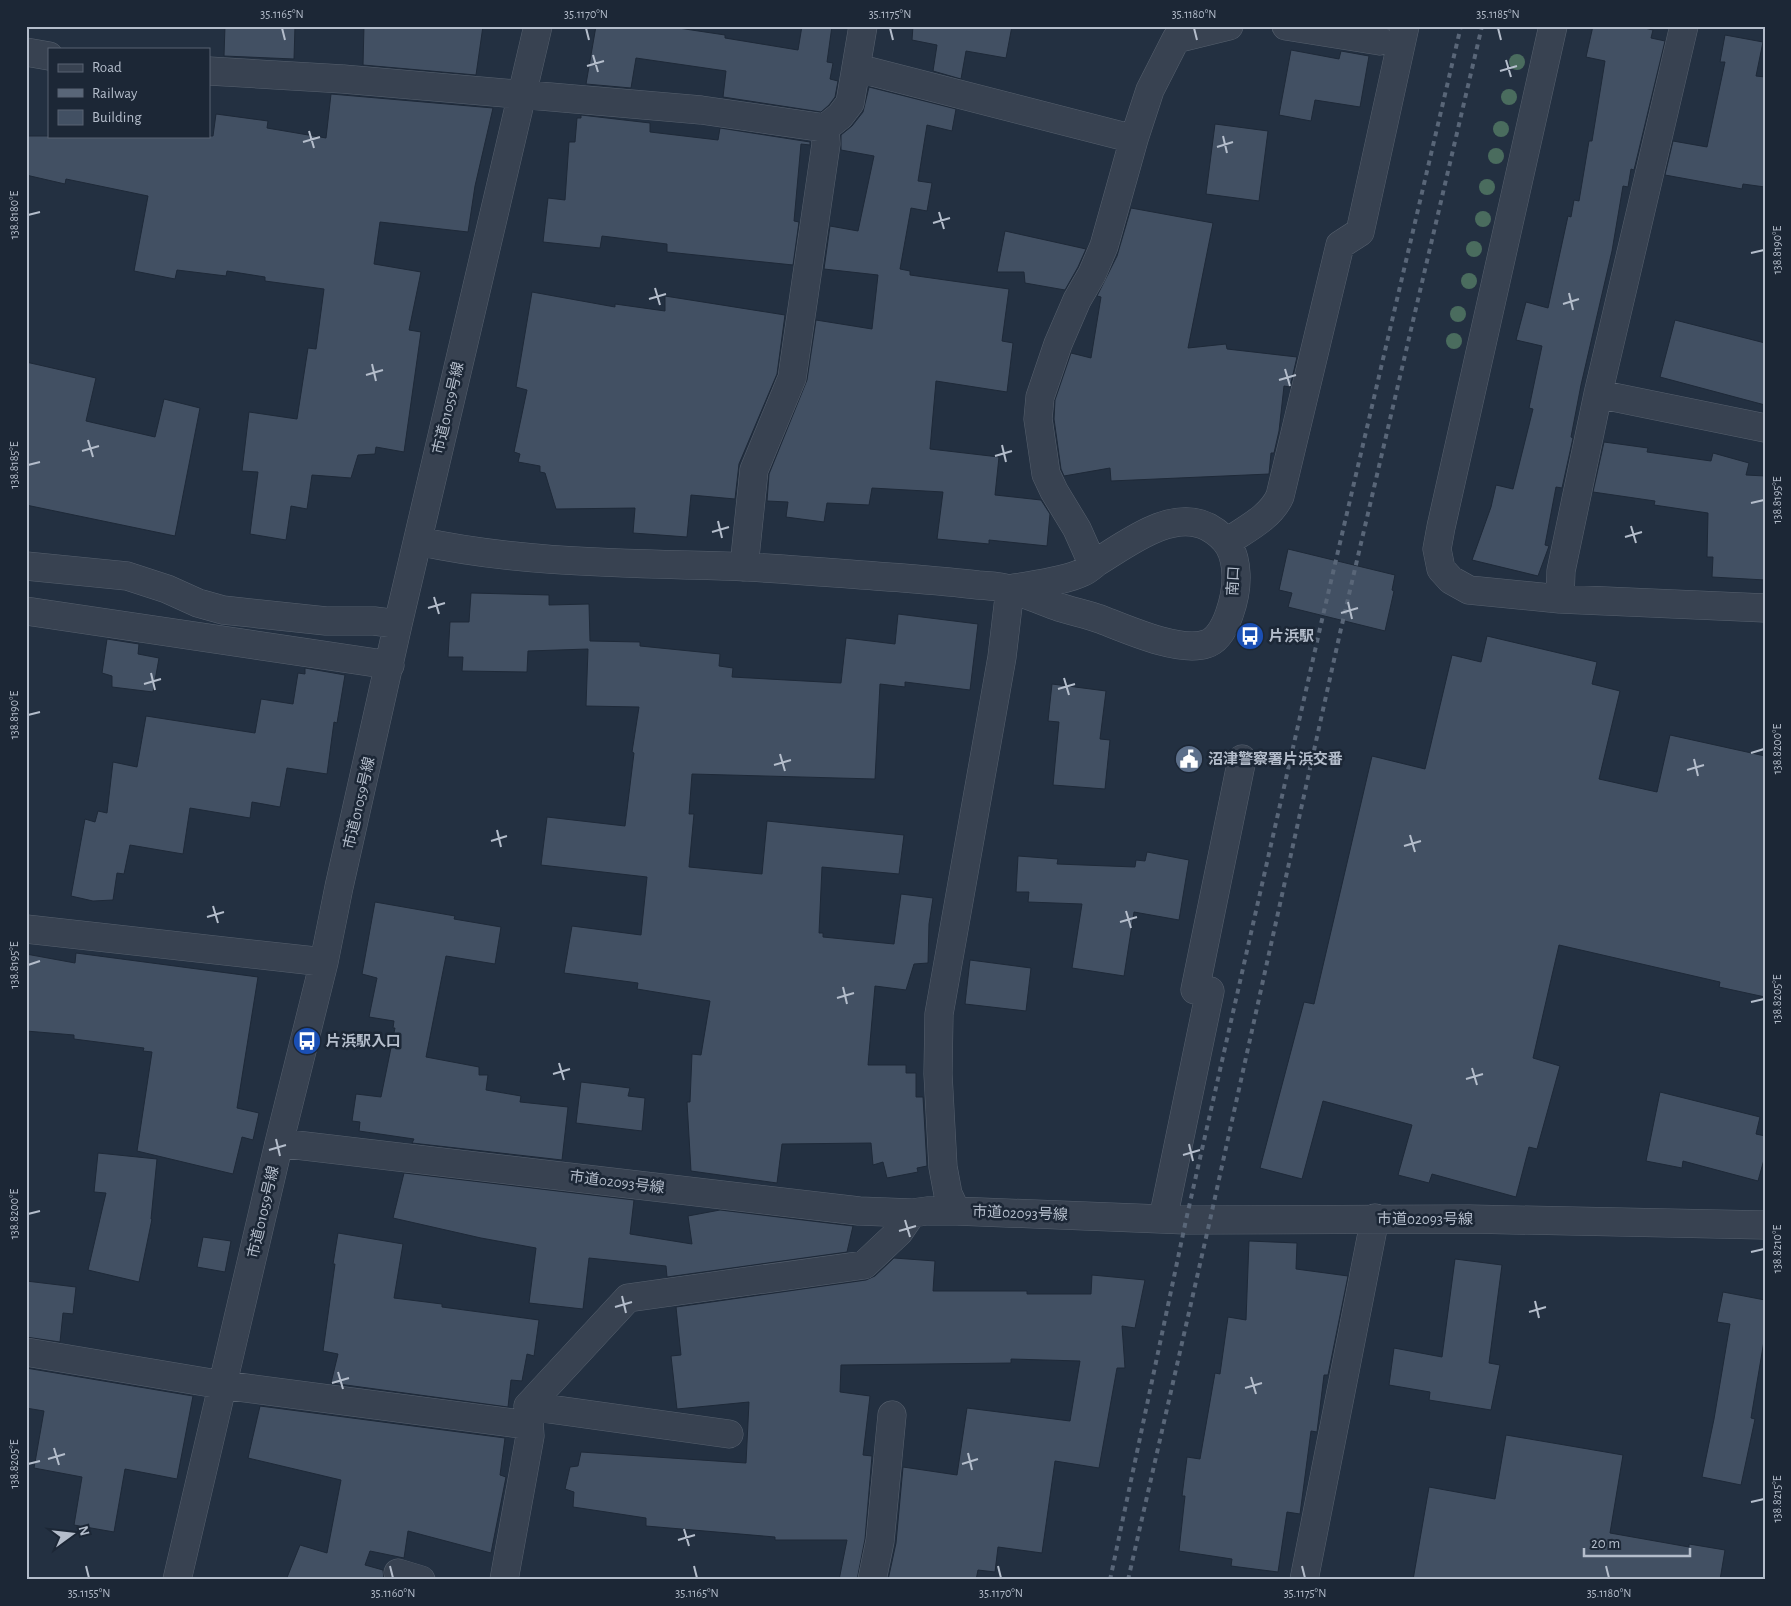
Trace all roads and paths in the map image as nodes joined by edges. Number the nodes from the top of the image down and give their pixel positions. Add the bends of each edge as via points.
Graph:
1 (538, 26) edge
2 (864, 26) edge
3 (1229, 26) edge
4 (1286, 26) edge
5 (1405, 26) edge
6 (1553, 26) edge
7 (1684, 26) edge
8 (1190, 31) edge
9 (1380, 41) dead end
10 (26, 52) edge
11 (48, 56) edge
12 (857, 68) junction
13 (210, 71) edge
14 (522, 95) junction
15 (825, 128) junction
16 (1134, 139) junction
17 (1598, 394) junction
18 (1765, 428) edge
19 (418, 542) junction
20 (1227, 542) junction
21 (1093, 565) junction
22 (26, 566) edge
23 (744, 567) junction
24 (1010, 589) junction
25 (1560, 600) junction
26 (1765, 608) edge
27 (26, 611) edge
28 (398, 624) junction
29 (390, 665) junction
30 (1242, 759) dead end
31 (26, 929) edge
32 (324, 962) junction
33 (279, 1143) junction
34 (956, 1211) junction
35 (912, 1213) junction
36 (1375, 1218) junction
37 (1163, 1219) junction
38 (1765, 1225) edge
39 (26, 1352) edge
40 (224, 1385) junction
41 (528, 1415) junction
42 (892, 1415) dead end
43 (729, 1434) dead end
44 (177, 1580) edge
45 (504, 1580) edge
46 (872, 1580) edge
47 (1304, 1580) edge

1 - 14 street, 市道01059号線
2 - 12 street
3 - 8 street
4 - 9 street
5 - 20 street via 1360,232 1340,246 1280,496 1270,512
6 - 25 street via 1437,549 1442,569 1451,580 1469,590
7 - 17 street
8 - 16 street via 1176,40 1150,90
10 - 11 street
12 - 15 street via 850,103
12 - 16 street
13 - 14 street
14 - 15 street via 701,110
14 - 19 street, 市道01059号線
15 - 23 street via 826,144 792,378 754,470
16 - 21 street via 1104,246 1058,344 1040,397 1038,419 1046,474 1078,528
17 - 18 street
17 - 25 street via 1561,571
19 - 23 street via 462,551 532,558
19 - 28 street, 市道01059号線
20 - 21 street via 1208,527 1192,522 1175,522 1144,533
20 - 24 street, 南口 via 1233,551 1237,576 1233,600 1222,633 1209,644 1178,644 1129,632 1098,618
21 - 24 street via 1083,572
22 - 28 street via 127,576 223,610 326,621
23 - 24 street via 947,581
24 - 34 street via 1000,666 940,1014 938,1074 943,1167 948,1194
25 - 26 street
27 - 29 street
28 - 29 street, 市道01059号線
29 - 32 street, 市道01059号線
30 - 37 street via 1195,990 1210,991
31 - 32 street
32 - 33 street, 市道01059号線
33 - 35 street, 市道02093号線 via 859,1211
33 - 40 street, 市道01059号線
34 - 35 street, 市道02093号線
34 - 37 street, 市道02093号線
35 - 41 street via 899,1232 864,1265 628,1298
36 - 37 street, 市道02093号線
36 - 38 street, 市道02093号線
36 - 47 street
39 - 40 street
40 - 41 street
40 - 44 street, 市道01059号線
41 - 43 street
41 - 45 street via 530,1436
42 - 46 street via 880,1541

